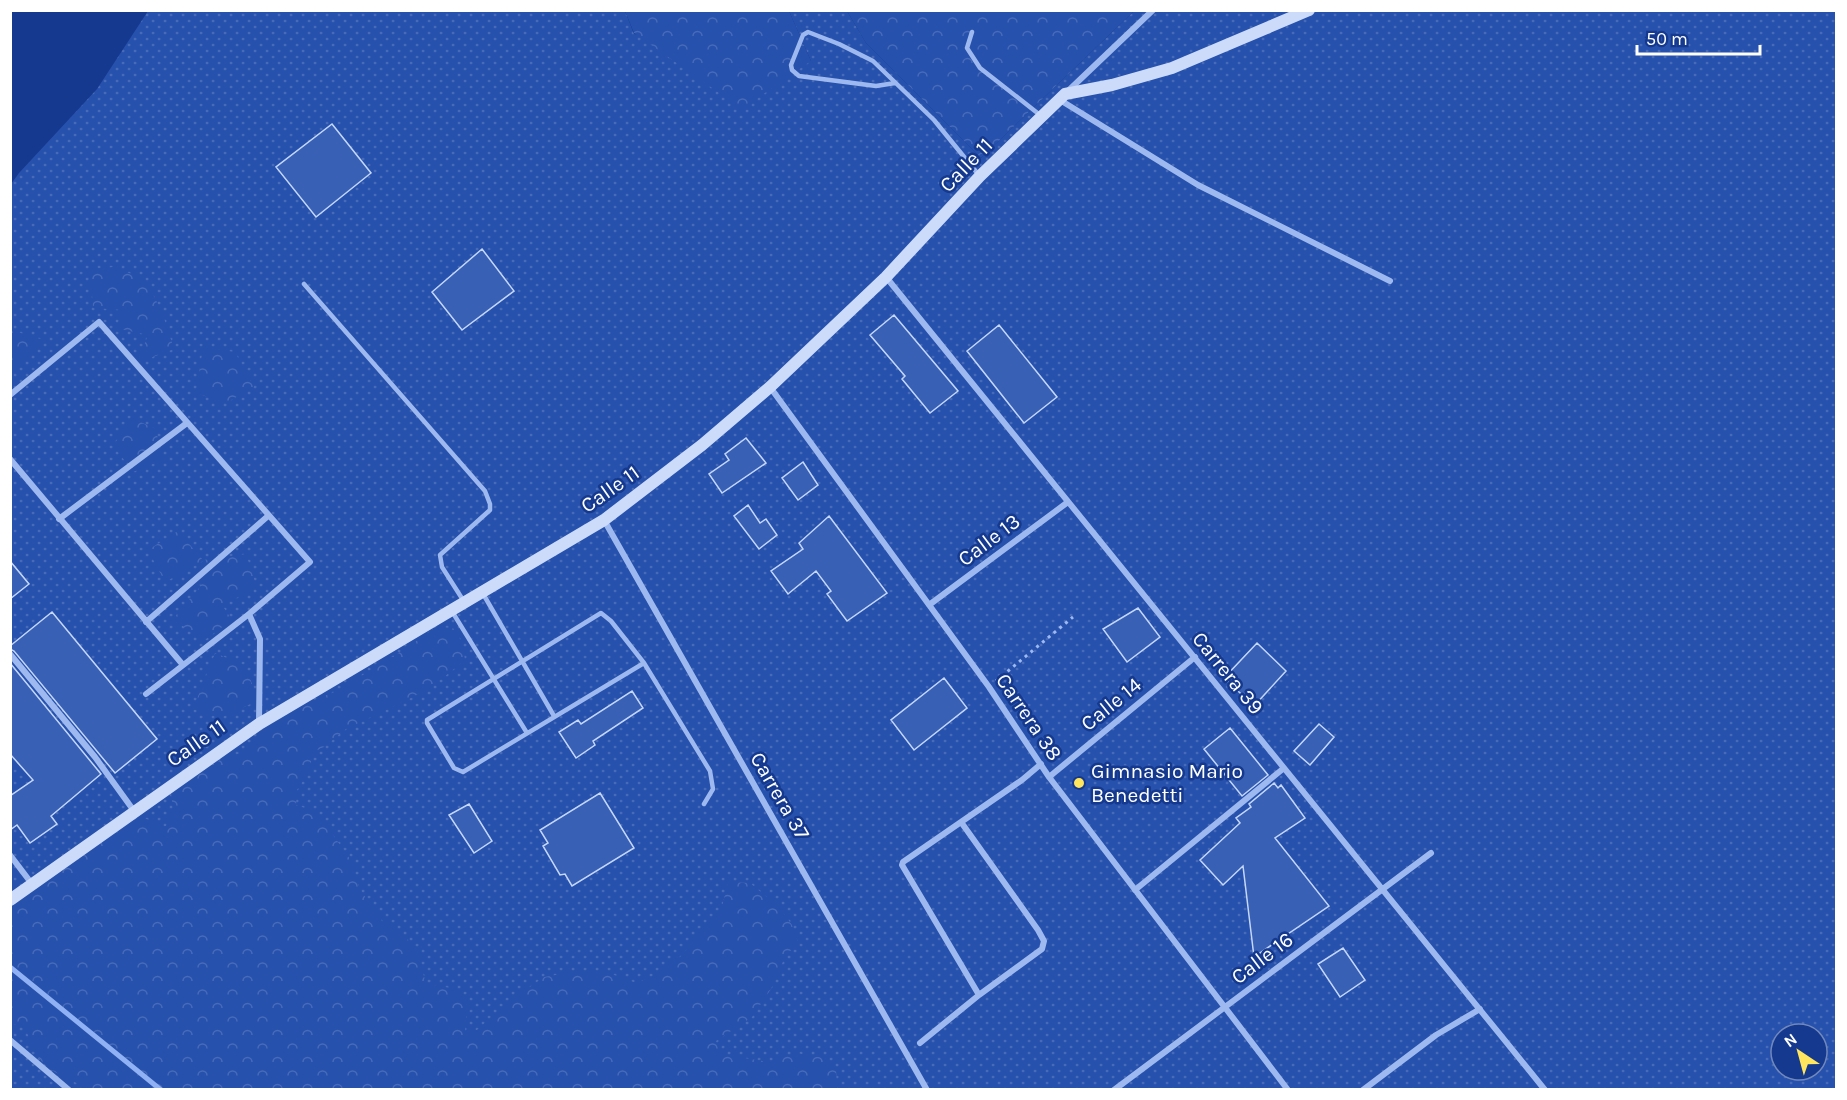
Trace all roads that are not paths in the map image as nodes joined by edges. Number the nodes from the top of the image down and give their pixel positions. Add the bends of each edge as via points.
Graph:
1 (1153, 10) edge
2 (1309, 10) edge
3 (972, 32) dead end
4 (895, 82) junction
5 (1062, 97) junction
6 (1042, 117) junction
7 (980, 176) junction
8 (886, 277) junction
9 (1390, 281) dead end
10 (304, 284) dead end
11 (770, 387) junction
12 (10, 395) edge
13 (187, 423) junction
14 (10, 459) edge
15 (1068, 502) junction
16 (268, 516) junction
17 (58, 519) junction
18 (604, 520) junction
19 (482, 592) junction
20 (464, 603) junction
21 (928, 605) junction
22 (451, 610) junction
23 (249, 614) junction
24 (146, 622) junction
25 (10, 654) edge
26 (1195, 657) junction
27 (523, 661) junction
28 (644, 663) junction
29 (183, 665) junction
30 (494, 680) junction
31 (146, 694) dead end
32 (554, 716) junction
33 (259, 724) junction
34 (527, 733) junction
35 (1041, 764) junction
36 (1284, 768) junction
37 (1049, 777) junction
38 (704, 804) dead end
39 (134, 811) junction
40 (961, 822) junction
41 (1431, 853) dead end
42 (10, 855) edge
43 (32, 884) junction
44 (1382, 889) junction
45 (1135, 890) junction
46 (10, 900) edge
47 (980, 995) junction
48 (1225, 1006) junction
49 (1480, 1009) junction
50 (10, 1040) edge
51 (920, 1043) dead end
52 (69, 1089) edge
53 (927, 1089) edge
54 (1114, 1089) edge
55 (1288, 1089) edge
56 (1363, 1089) edge
57 (1545, 1089) edge

1 - 5 street, Calle 11
2 - 5 main road via 1172,68
3 - 6 lane via 967,48 980,68
4 - 4 lane via 873,61 808,32 803,35 791,65 799,76 876,86
4 - 7 lane via 934,120
5 - 6 main road, Calle 11
5 - 9 street via 1198,185
6 - 7 main road, Calle 11
7 - 8 main road, Calle 11
8 - 11 main road, Calle 11
8 - 15 street, Carrera 39
10 - 20 lane via 484,491 490,510 440,555 442,567
11 - 18 main road, Calle 11
11 - 21 street, Carrera 38
12 - 13 street via 99,322
13 - 16 street
13 - 17 street
14 - 17 street
15 - 21 street, Calle 13
15 - 26 street, Carrera 39
16 - 23 street via 310,562
16 - 24 street
17 - 24 street
18 - 19 main road, Calle 11
18 - 53 street, Carrera 37
19 - 20 main road, Calle 11
19 - 27 lane
20 - 22 main road, Calle 11
21 - 35 street, Carrera 38
22 - 30 lane
22 - 33 main road, Calle 11
23 - 29 street
23 - 33 street via 260,639
24 - 29 street
25 - 39 street
26 - 36 street, Carrera 39
26 - 37 street, Calle 14
27 - 28 lane via 601,614
27 - 30 lane
27 - 32 lane
28 - 32 lane
28 - 38 lane via 710,771 713,789
29 - 31 street
30 - 34 lane
30 - 34 lane via 427,720 454,768 463,772
32 - 34 lane
33 - 39 main road, Calle 11
35 - 37 street, Carrera 38
35 - 40 street
36 - 44 street, Carrera 39
36 - 45 street
37 - 45 street, Carrera 38
39 - 43 main road, Calle 11
40 - 47 street via 902,865
40 - 47 street via 1044,941 1042,949
41 - 44 street, Calle 16
42 - 43 street
43 - 46 main road, Calle 11
44 - 48 street, Calle 16
44 - 49 street, Carrera 39
45 - 48 street, Carrera 38
47 - 51 street
48 - 54 street, Calle 16
48 - 55 street, Carrera 38
49 - 56 street
49 - 57 street, Carrera 39
50 - 52 street

